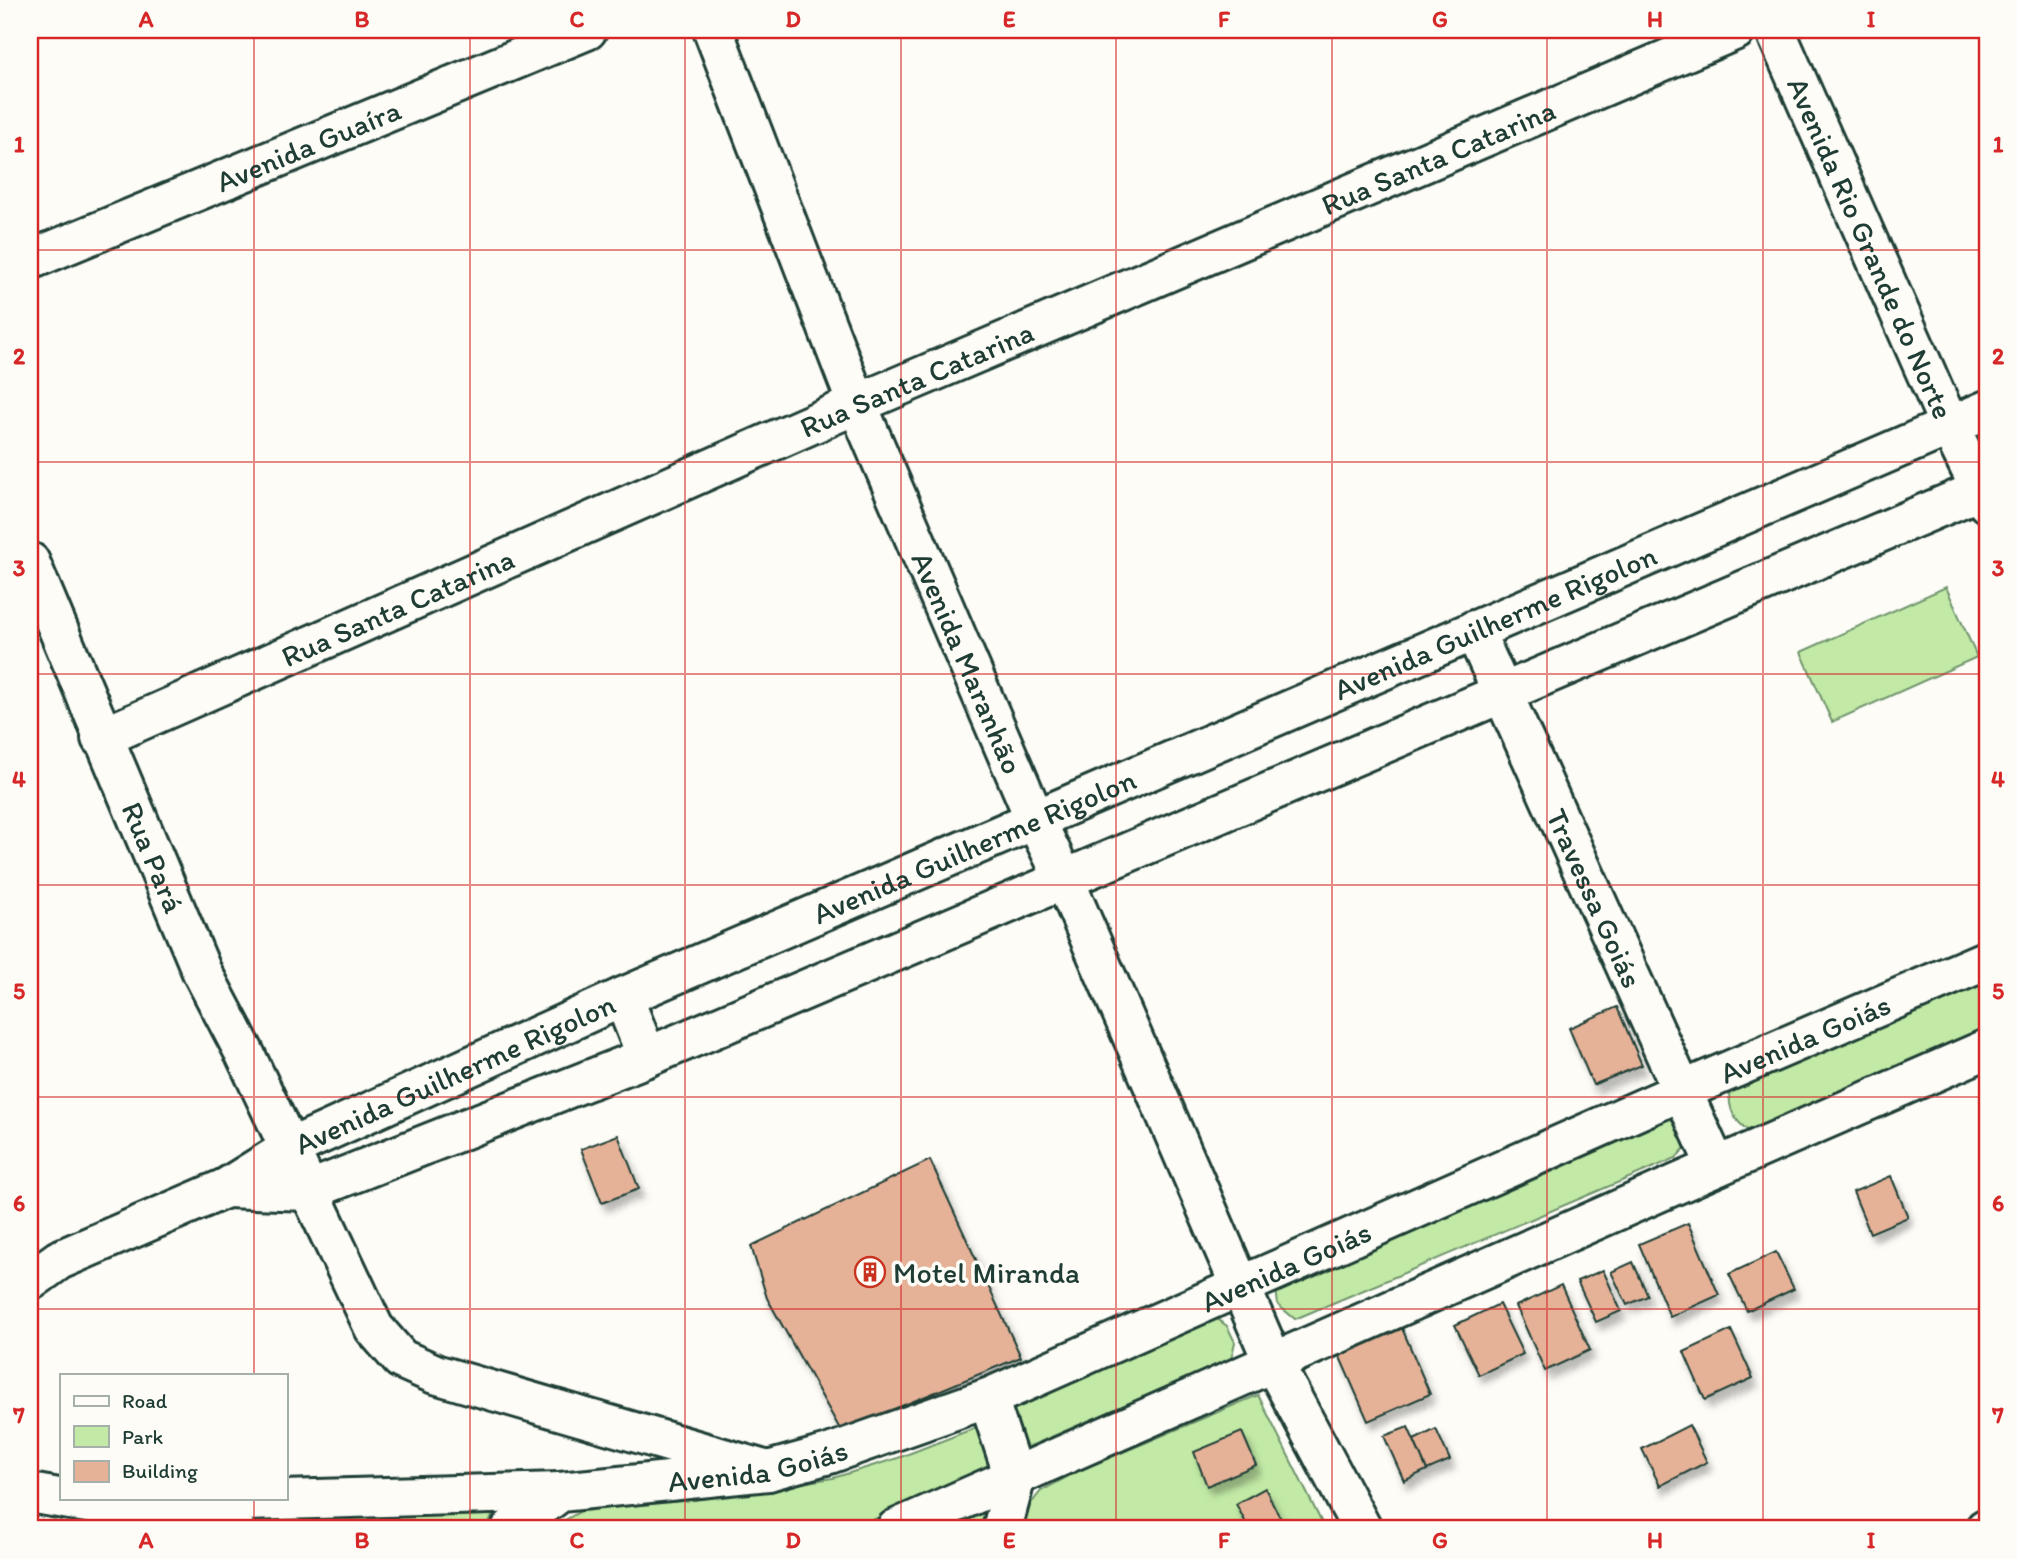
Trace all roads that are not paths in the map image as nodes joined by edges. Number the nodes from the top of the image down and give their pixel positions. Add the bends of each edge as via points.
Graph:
1 (587, 30) edge
2 (713, 30) edge
3 (1736, 30) edge
4 (1775, 30) edge
5 (30, 260) edge
6 (857, 404) junction
7 (1987, 410) edge
8 (1950, 427) junction
9 (1985, 494) edge
10 (30, 562) edge
11 (1475, 630) junction
12 (1503, 692) junction
13 (102, 738) junction
14 (1035, 819) junction
15 (1065, 881) junction
16 (1987, 960) edge
17 (623, 998) junction
18 (1987, 1049) edge
19 (647, 1057) junction
20 (1684, 1090) junction
21 (290, 1148) junction
22 (1716, 1166) junction
23 (226, 1188) junction
24 (308, 1191) junction
25 (30, 1282) edge
26 (1240, 1288) junction
27 (1274, 1364) junction
28 (988, 1398) junction
29 (768, 1471) junction
30 (1015, 1479) junction
31 (559, 1492) junction
32 (30, 1493) edge
33 (60, 1498) edge
34 (72, 1500) edge
35 (278, 1500) edge
36 (287, 1500) edge
37 (102, 1505) junction
38 (149, 1529) edge
39 (235, 1529) edge
40 (511, 1529) edge
41 (896, 1529) edge
42 (1002, 1529) edge
43 (1362, 1529) edge

1 - 5 main road, Avenida Guaíra
2 - 6 main road, Avenida Maranhão
3 - 6 main road, Rua Santa Catarina
4 - 8 main road, Avenida Rio Grande do Norte
6 - 13 main road, Rua Santa Catarina
6 - 14 main road, Avenida Maranhão
7 - 8 main road, Avenida Guilherme Rigolon
8 - 9 main road, Avenida Rio Grande do Norte
8 - 11 main road, Avenida Guilherme Rigolon
9 - 12 main road, Avenida Guilherme Rigolon
10 - 13 main road, Rua Pará
11 - 12 main road, Travessa Goiás
11 - 14 main road, Avenida Guilherme Rigolon
12 - 15 main road, Avenida Guilherme Rigolon
12 - 20 main road, Travessa Goiás
13 - 21 main road, Rua Pará via 202,972
14 - 15 main road, Avenida Maranhão
14 - 17 main road, Avenida Guilherme Rigolon
15 - 19 main road, Avenida Guilherme Rigolon
15 - 26 main road, Avenida Maranhão
16 - 20 main road, Avenida Goiás
17 - 19 main road
17 - 21 main road, Avenida Guilherme Rigolon
18 - 22 main road
19 - 24 main road, Avenida Guilherme Rigolon
20 - 22 main road, Travessa Goiás
20 - 26 main road, Avenida Goiás
21 - 23 main road
21 - 24 main road, Avenida Guilherme Rigolon
22 - 27 main road
23 - 24 main road
23 - 25 main road via 59,1260
24 - 29 main road via 374,1328 401,1359 435,1374
26 - 27 main road, Avenida Maranhão
26 - 28 main road, Avenida Goiás
27 - 30 main road
27 - 43 main road, Avenida Maranhão
28 - 29 main road, Avenida Goiás
28 - 30 main road
29 - 31 main road, Avenida Goiás
30 - 41 main road
30 - 42 main road
31 - 36 main road, Avenida Goiás
31 - 40 main road
32 - 33 main road
34 - 37 main road
35 - 37 main road, Avenida Goiás
37 - 38 main road
37 - 39 main road

